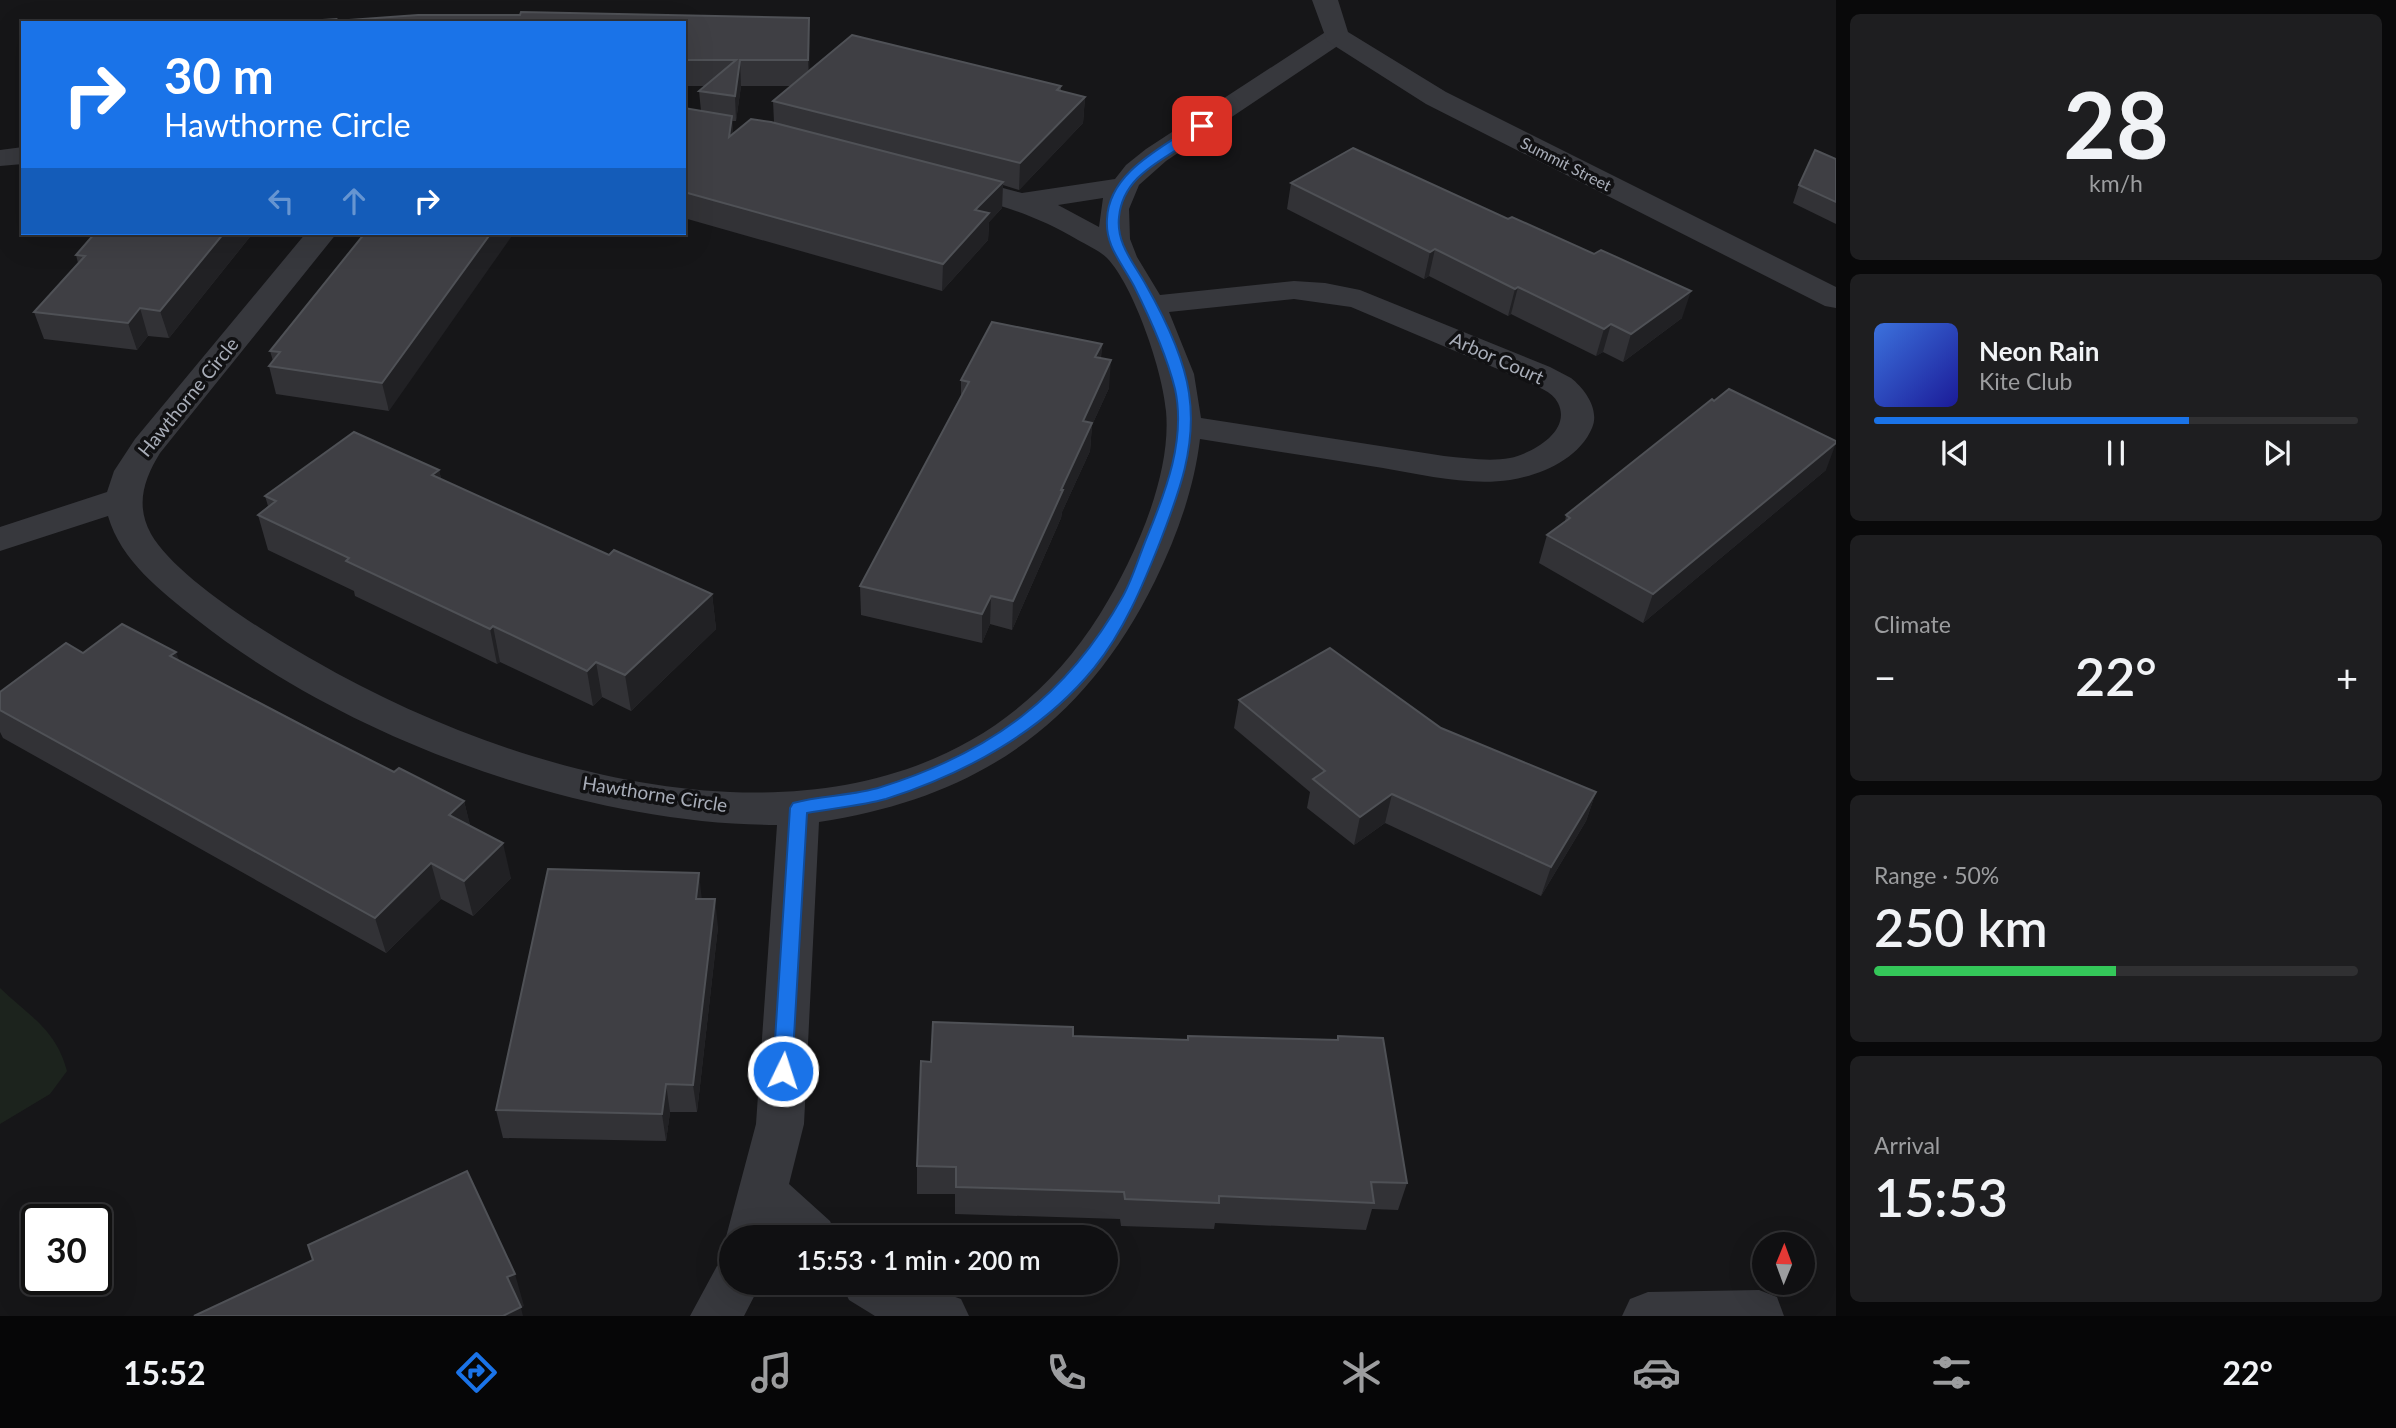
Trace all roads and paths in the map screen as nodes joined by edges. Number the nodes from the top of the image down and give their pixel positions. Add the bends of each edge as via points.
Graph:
1 (1325, 0) edge
2 (1336, 36) junction
3 (21, 155) edge
4 (0, 159) edge
5 (920, 176) edge
6 (1123, 186) junction
7 (1021, 202) junction
8 (320, 235) edge
9 (1118, 251) junction
10 (1836, 299) edge
11 (1150, 305) junction
12 (1183, 426) junction
13 (123, 499) junction
14 (0, 539) edge
15 (799, 808) junction
16 (757, 1215) edge
17 (782, 1225) edge
18 (728, 1295) edge
19 (887, 1295) edge
20 (1759, 1314) dead end
21 (716, 1316) edge
22 (943, 1316) edge
23 (1648, 1316) edge

1 - 2 street
2 - 6 street via 1158,156
2 - 10 street, Summit Street via 1436,98
3 - 4 street
5 - 7 street, Hawthorne Circle
6 - 7 street, Hawthorne Circle
6 - 9 street, Hawthorne Circle via 1113,218
7 - 9 street, Hawthorne Circle via 1055,214
8 - 13 street, Hawthorne Circle via 147,446 131,470
9 - 11 street, Hawthorne Circle
11 - 12 street, Hawthorne Circle via 1182,390
11 - 12 street, Arbor Court via 1294,290 1360,299 1565,389 1577,407 1578,423 1568,442 1545,456 1519,467 1483,471
12 - 15 street, Hawthorne Circle via 1183,451 1172,492 1132,594 1089,663 1053,700 1014,732 958,764 882,793
13 - 14 street
13 - 15 street, Hawthorne Circle via 137,544 167,576 244,637 308,675 436,736 565,779 622,792 745,808
15 - 16 street via 780,1124
16 - 17 street
18 - 21 street
19 - 22 street
20 - 23 street

